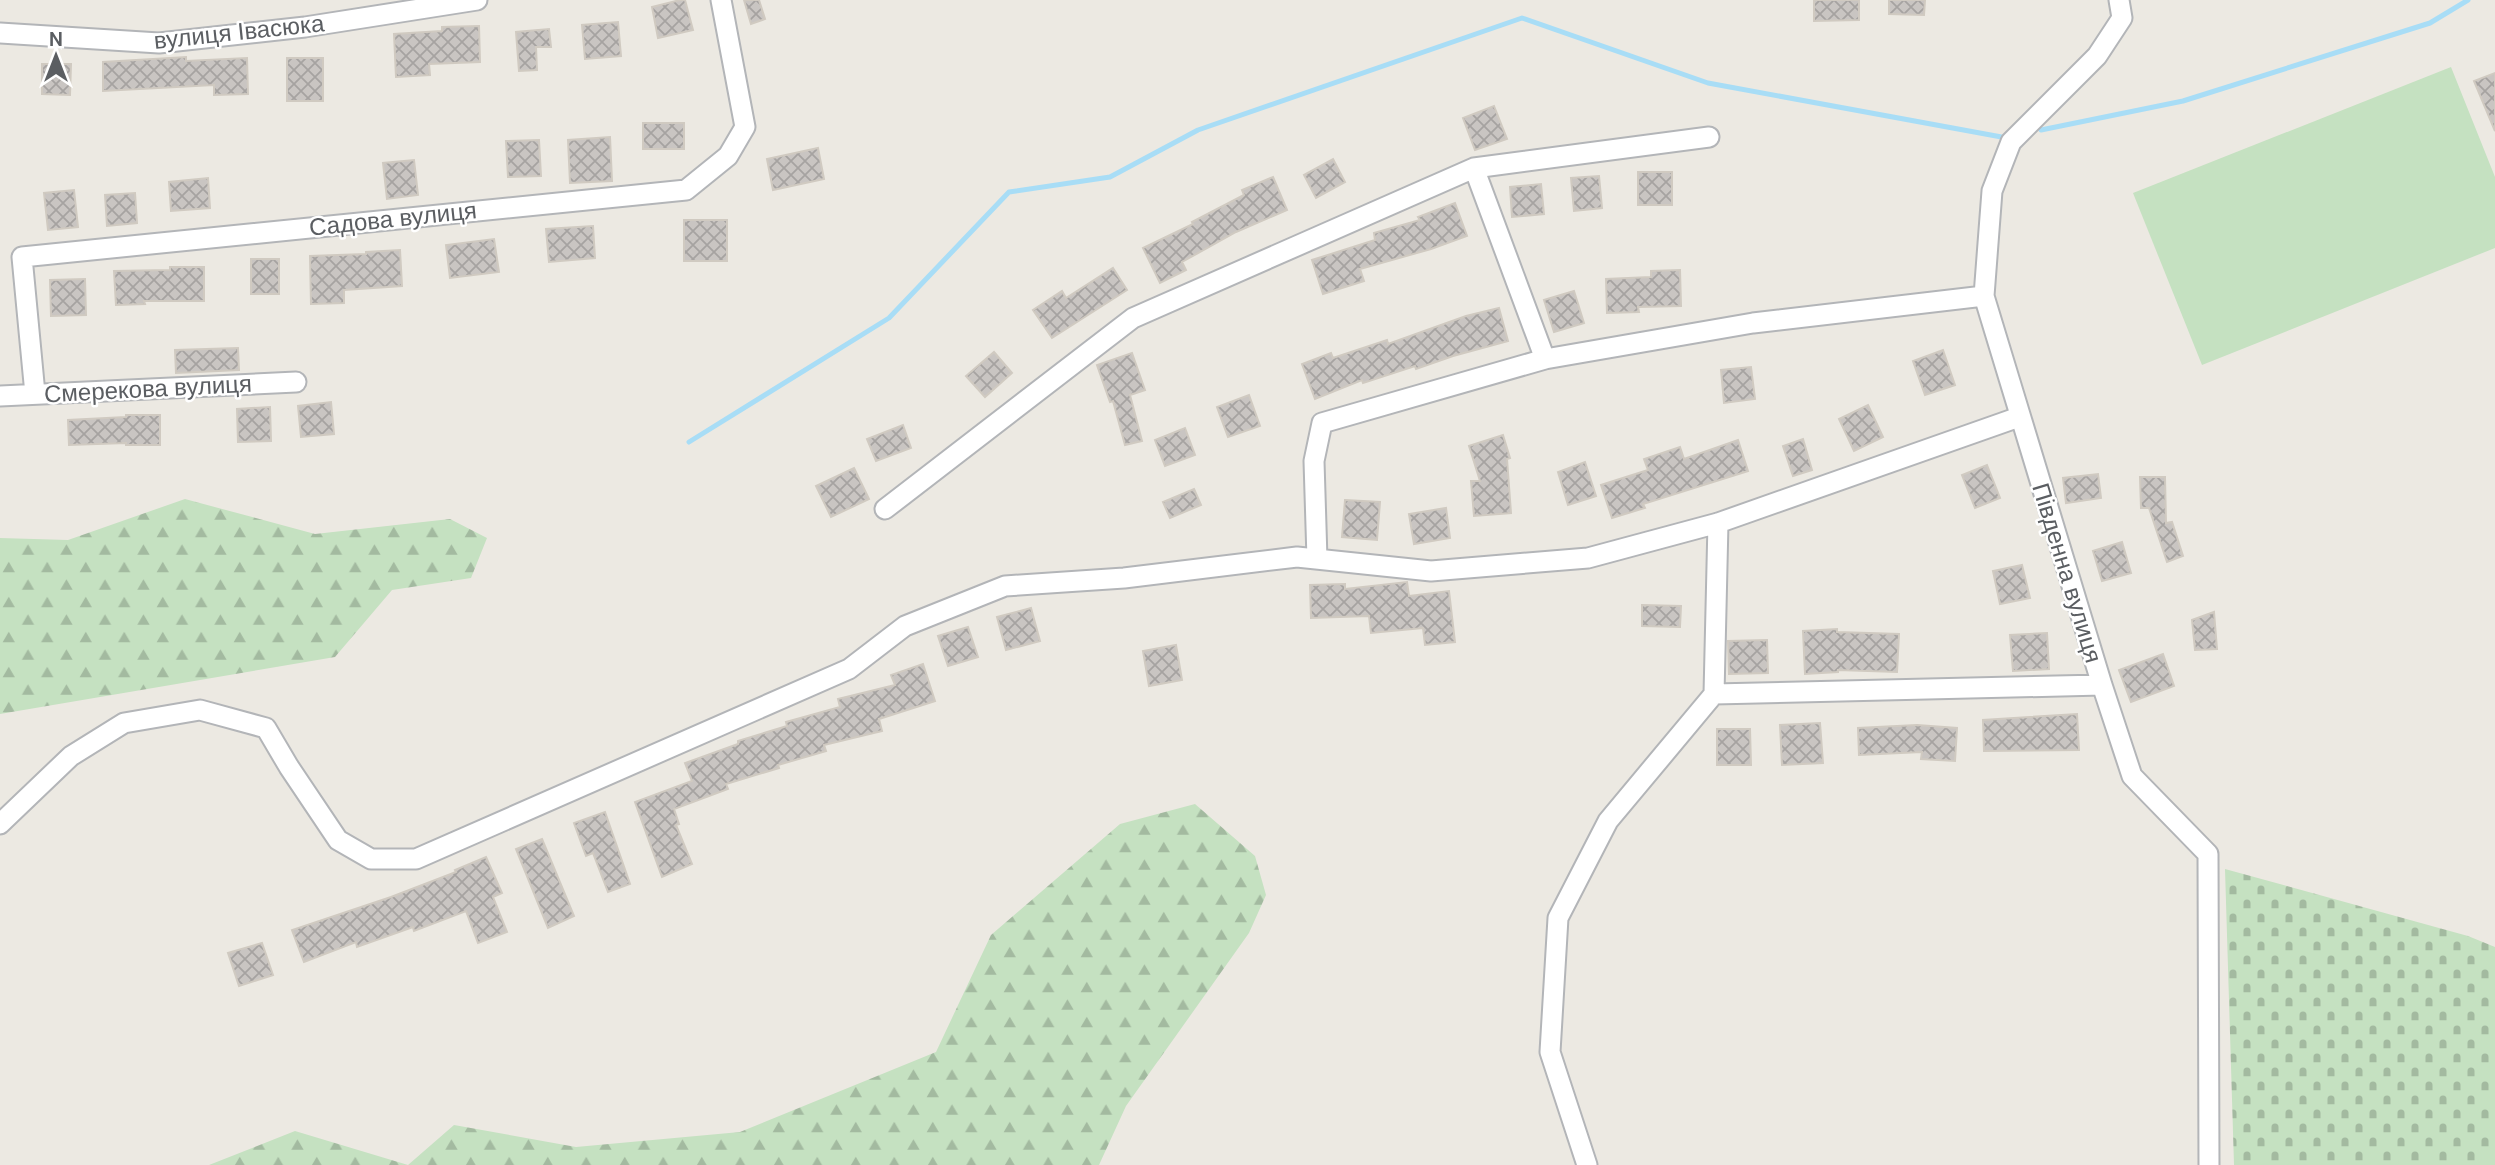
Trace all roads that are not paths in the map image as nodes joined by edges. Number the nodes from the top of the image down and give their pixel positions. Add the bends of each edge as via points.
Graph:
1 (477, 0) edge
2 (721, 0) edge
3 (2119, 0) edge
4 (0, 33) edge
5 (1709, 137) dead end
6 (1474, 168) junction
7 (1984, 296) junction
8 (1545, 359) junction
9 (296, 382) dead end
10 (35, 394) junction
11 (0, 396) edge
12 (2019, 416) junction
13 (885, 509) dead end
14 (1718, 523) junction
15 (1317, 559) junction
16 (2102, 685) junction
17 (1714, 694) junction
18 (0, 824) edge
19 (1587, 1165) edge
20 (2209, 1165) edge

1 - 4 street, вулиця Івасюка via 305,27 159,43
2 - 10 street, Садова вулиця via 745,127 728,156 686,190 22,257
3 - 7 street, Південна вулиця via 2122,18 2097,56 2011,142 1992,191
5 - 6 street
6 - 8 street
6 - 13 street via 1133,318
7 - 8 street via 1753,323
7 - 12 street, Південна вулиця
8 - 15 street via 1322,423 1314,461
9 - 10 street, Смерекова вулиця
10 - 11 street, Смерекова вулиця
12 - 14 street
12 - 16 street, Південна вулиця
14 - 15 street via 1588,558 1431,571
14 - 17 street
15 - 18 street via 1297,557 1124,578 1005,586 905,626 849,668 416,859 371,859 338,840 266,728 200,710 124,723 71,755
16 - 17 street
16 - 20 street, Південна вулиця via 2132,776 2208,854
17 - 19 street via 1608,821 1558,918 1550,1052

